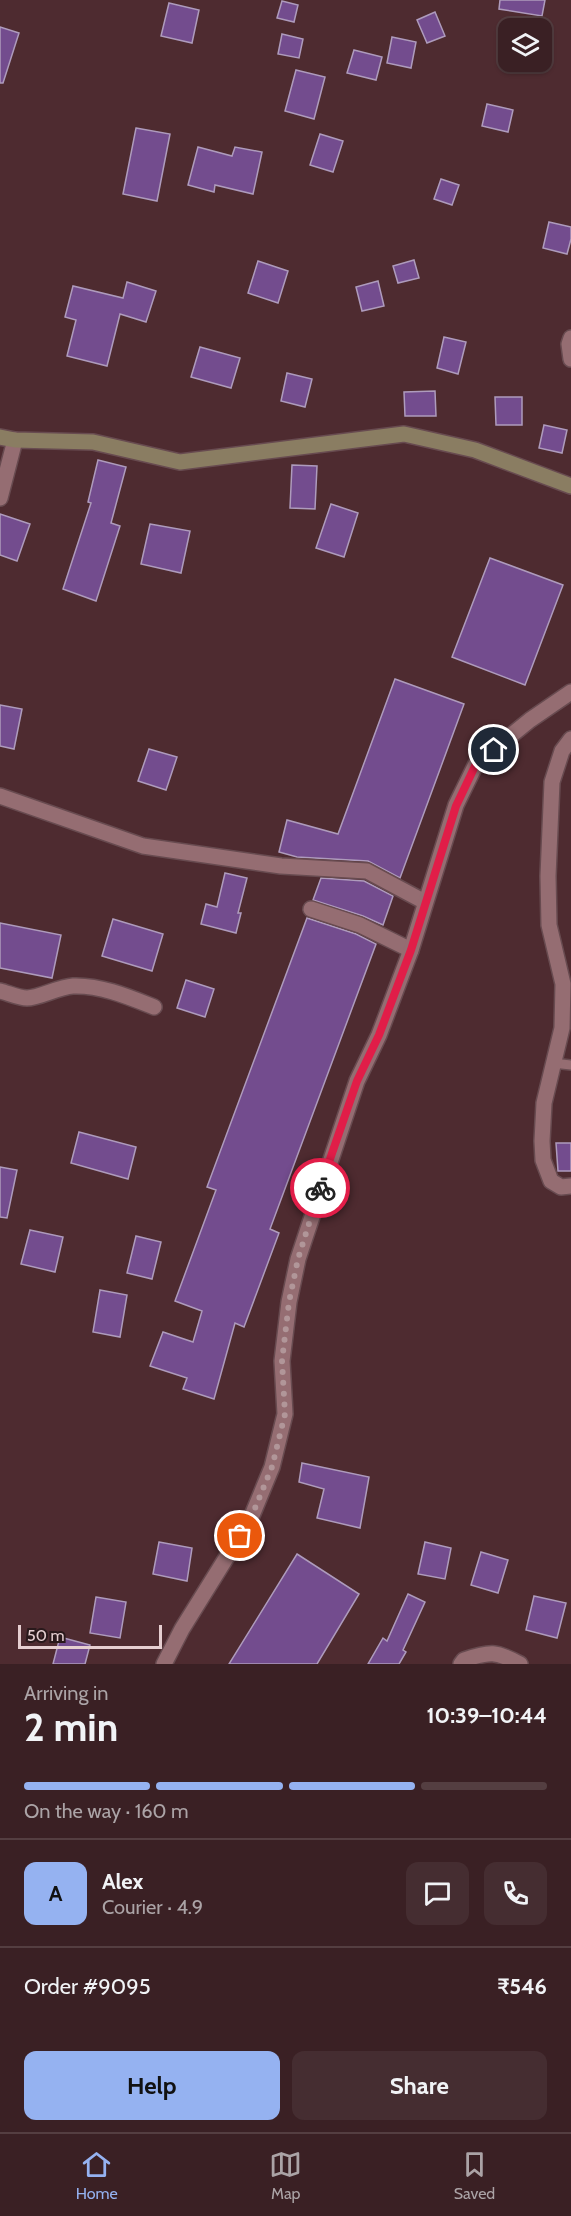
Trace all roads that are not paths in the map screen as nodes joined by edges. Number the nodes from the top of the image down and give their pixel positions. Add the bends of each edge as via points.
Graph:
1 (571, 338) edge
2 (571, 359) edge
3 (8, 439) edge
4 (571, 486) edge
5 (0, 498) edge
6 (571, 692) edge
7 (571, 739) edge
8 (0, 796) edge
9 (425, 902) junction
10 (311, 909) dead end
11 (411, 950) junction
12 (0, 991) edge
13 (154, 1007) dead end
14 (553, 1063) junction
15 (571, 1065) edge
16 (571, 1186) edge
17 (164, 1664) edge
18 (461, 1664) edge
19 (520, 1664) edge

1 - 2 street
3 - 4 main road via 93,442 180,462 404,434 475,450
3 - 5 street
6 - 9 street via 476,764 456,806
7 - 14 street via 562,751 552,782 549,925 563,984 562,1028
8 - 9 street via 143,846 281,866 368,871
9 - 11 street
10 - 11 street via 360,925
11 - 17 street via 357,1081 298,1259 282,1361 285,1414 272,1467 251,1518
12 - 13 street via 28,998 54,989 91,987 124,994
14 - 15 lane
14 - 16 street via 544,1103 543,1160 551,1181
18 - 19 street via 489,1652

